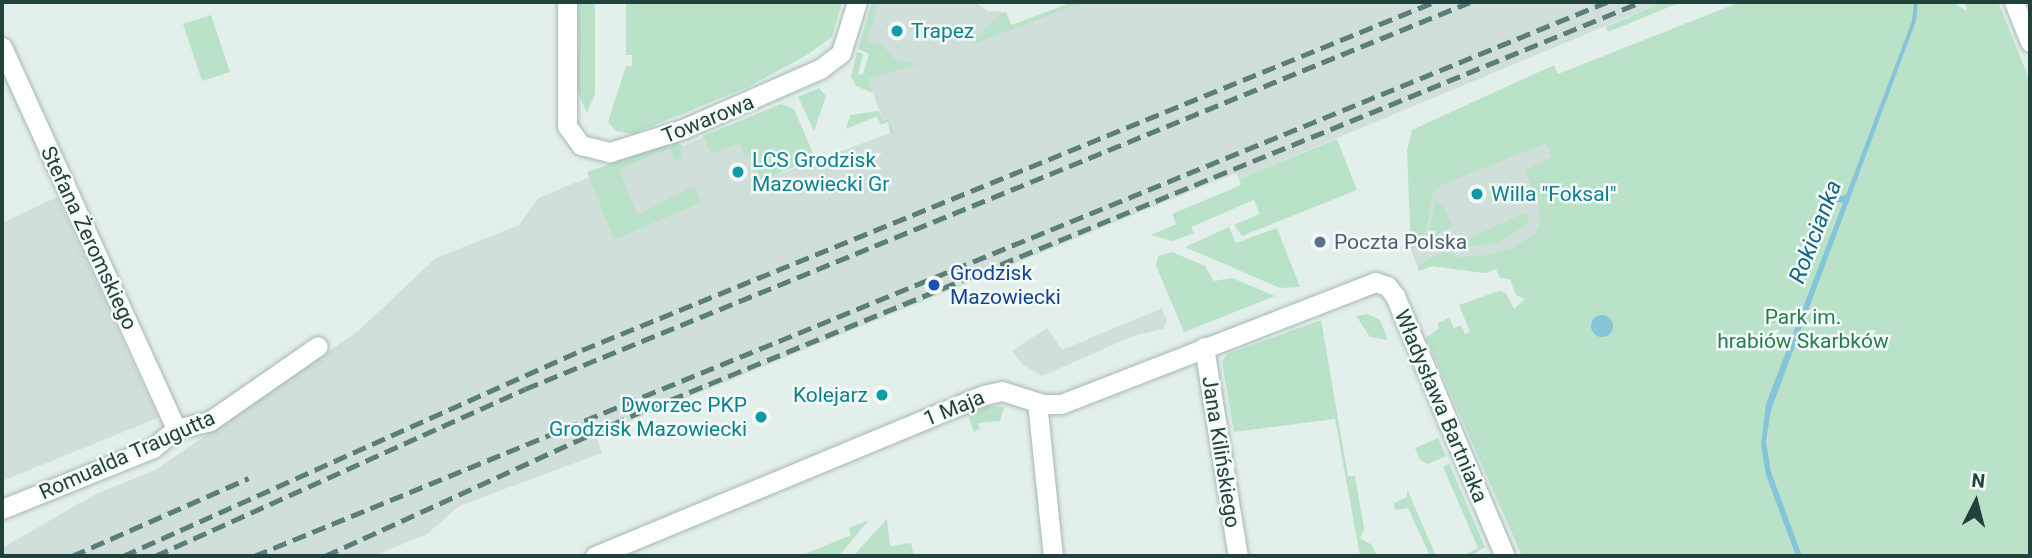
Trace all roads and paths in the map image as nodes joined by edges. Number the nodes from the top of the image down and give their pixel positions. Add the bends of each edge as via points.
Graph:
1 (567, 2) edge
2 (857, 2) edge
3 (2014, 2) edge
4 (2030, 42) edge
5 (2, 47) edge
6 (1357, 286) joint
7 (318, 346) dead end
8 (1204, 347) junction
9 (1037, 402) junction
10 (176, 429) junction
11 (2, 509) edge
12 (595, 556) edge
13 (1053, 556) edge
14 (1238, 556) edge
15 (1505, 556) edge

1 - 2 street, Towarowa via 566,117 571,135 581,145 610,152 651,141 774,93 831,63 844,47
3 - 4 street
5 - 10 street, Stefana Żeromskiego
6 - 8 street, 1 Maja
6 - 15 street, Władysława Bartniaka via 1382,283 1395,296
7 - 10 street, Romualda Traugutta via 210,421
8 - 9 street, 1 Maja via 1061,404
8 - 14 street, Jana Kilińskiego
9 - 12 street, 1 Maja via 1002,391 984,395
9 - 13 street
10 - 11 street, Romualda Traugutta via 152,448

